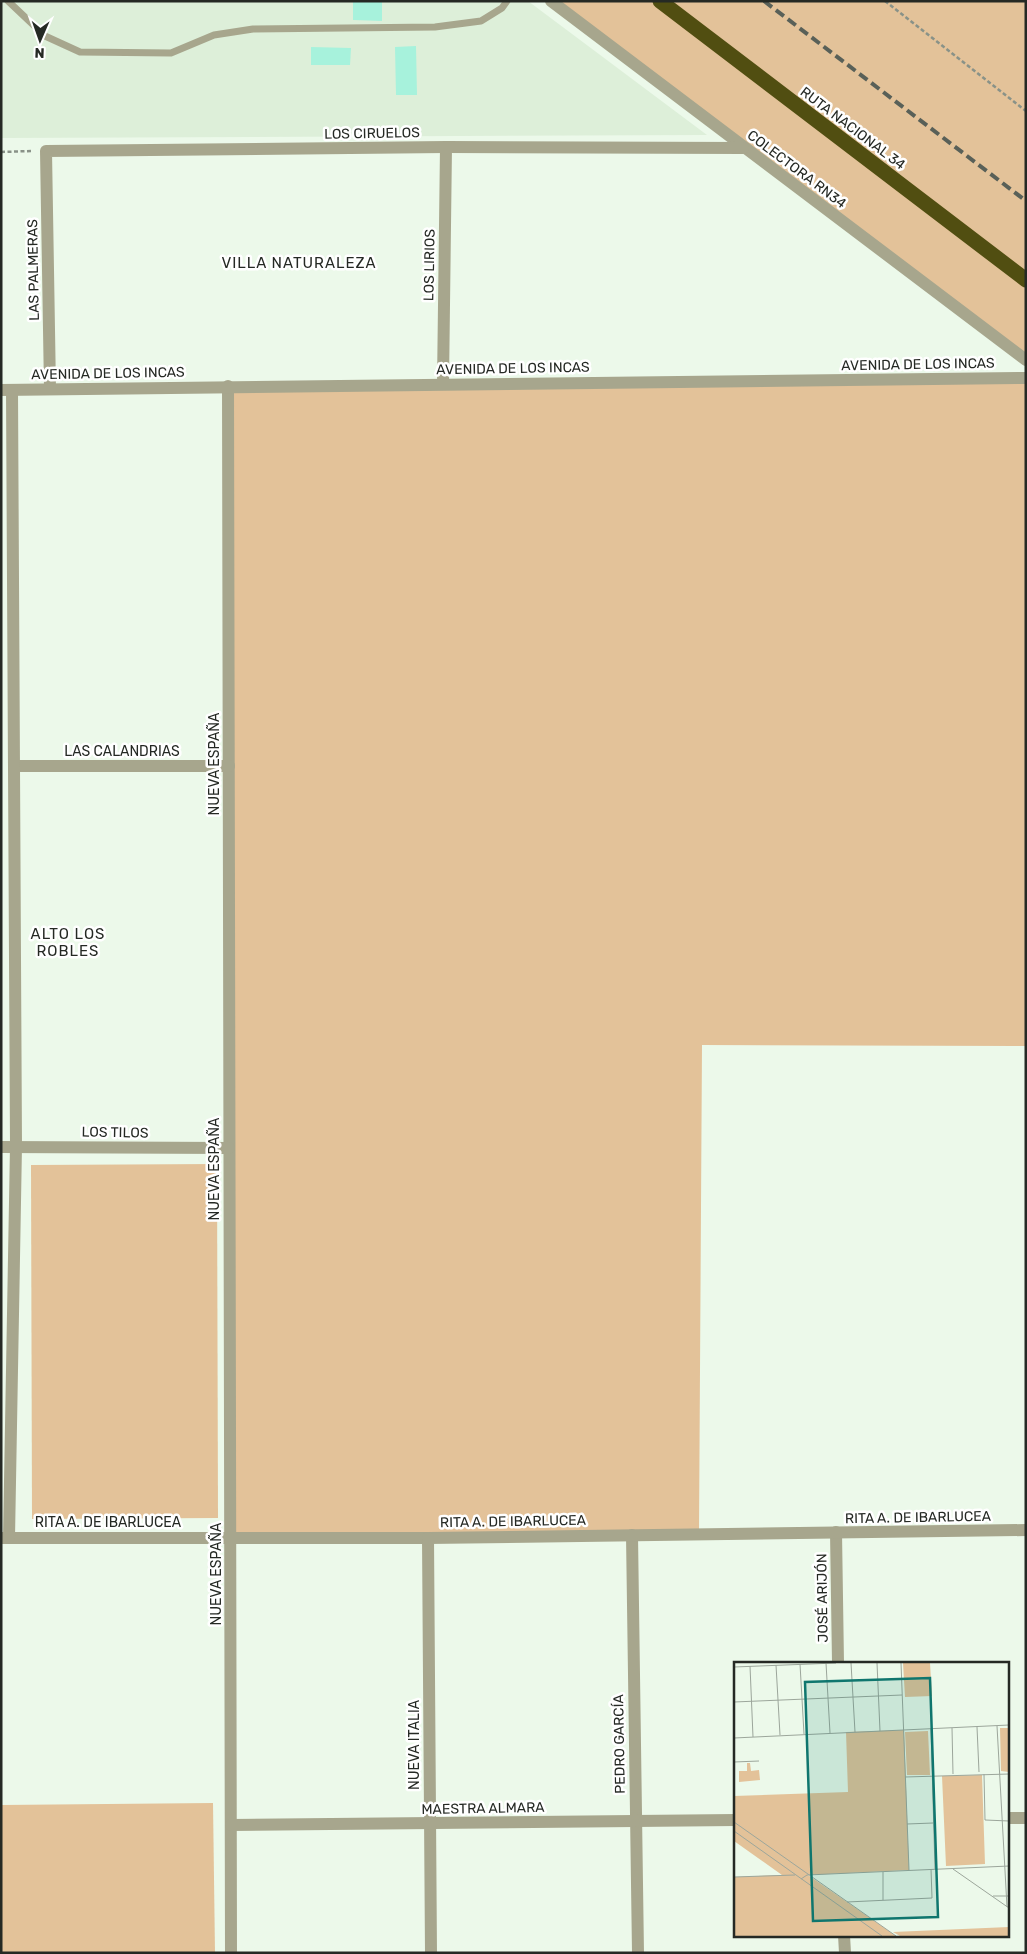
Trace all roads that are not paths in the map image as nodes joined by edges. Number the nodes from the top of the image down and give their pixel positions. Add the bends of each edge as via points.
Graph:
1 (8, 1) edge
2 (507, 1) edge
3 (551, 1) edge
4 (660, 1) edge
5 (446, 147) junction
6 (743, 148) junction
7 (46, 151) joint
8 (1026, 280) edge
9 (1026, 360) edge
10 (1026, 378) edge
11 (442, 384) junction
12 (228, 386) junction
13 (50, 389) junction
14 (6, 390) edge
15 (14, 766) junction
16 (229, 766) junction
17 (16, 1146) junction
18 (1, 1147) edge
19 (229, 1148) junction
20 (1026, 1530) edge
21 (836, 1532) junction
22 (632, 1535) junction
23 (231, 1537) junction
24 (5, 1538) edge
25 (428, 1538) junction
26 (838, 1662) edge
27 (1010, 1818) edge
28 (1026, 1818) edge
29 (734, 1820) edge
30 (635, 1822) junction
31 (430, 1824) junction
32 (231, 1825) junction
33 (844, 1936) edge
34 (231, 1953) edge
35 (431, 1953) edge
36 (638, 1953) edge
37 (845, 1953) edge

1 - 2 lane via 45,36 80,52 162,53 170,53 214,34 253,29 435,26 481,21
3 - 6 street, COLECTORA RN34
4 - 8 highway, RUTA NACIONAL 34
5 - 6 street, LOS CIRUELOS
5 - 7 street, LOS CIRUELOS
5 - 11 street, LOS LIRIOS
6 - 9 street, COLECTORA RN34
7 - 13 street, LAS PALMERAS
10 - 11 street, AVENIDA DE LOS INCAS
11 - 12 street, AVENIDA DE LOS INCAS
12 - 13 street, AVENIDA DE LOS INCAS
12 - 16 street, NUEVA ESPAÑA
13 - 14 street, AVENIDA DE LOS INCAS
14 - 15 street
15 - 16 street, LAS CALANDRIAS
15 - 17 street
16 - 19 street, NUEVA ESPAÑA
17 - 18 street, LOS TILOS
17 - 19 street, LOS TILOS
17 - 24 street
19 - 23 street, NUEVA ESPAÑA
20 - 21 street, RITA A. DE IBARLUCEA
21 - 22 street, RITA A. DE IBARLUCEA
21 - 26 street, JOSÉ ARIJÓN
22 - 25 street, RITA A. DE IBARLUCEA
22 - 30 street, PEDRO GARCÍA
23 - 24 street, RITA A. DE IBARLUCEA
23 - 25 street, RITA A. DE IBARLUCEA
23 - 32 street, NUEVA ESPAÑA
25 - 31 street, NUEVA ITALIA
27 - 28 street
29 - 30 street, MAESTRA ALMARA
30 - 31 street, MAESTRA ALMARA
30 - 36 street, PEDRO GARCÍA
31 - 32 street, MAESTRA ALMARA
31 - 35 street, NUEVA ITALIA
32 - 34 street, NUEVA ESPAÑA
33 - 37 street

